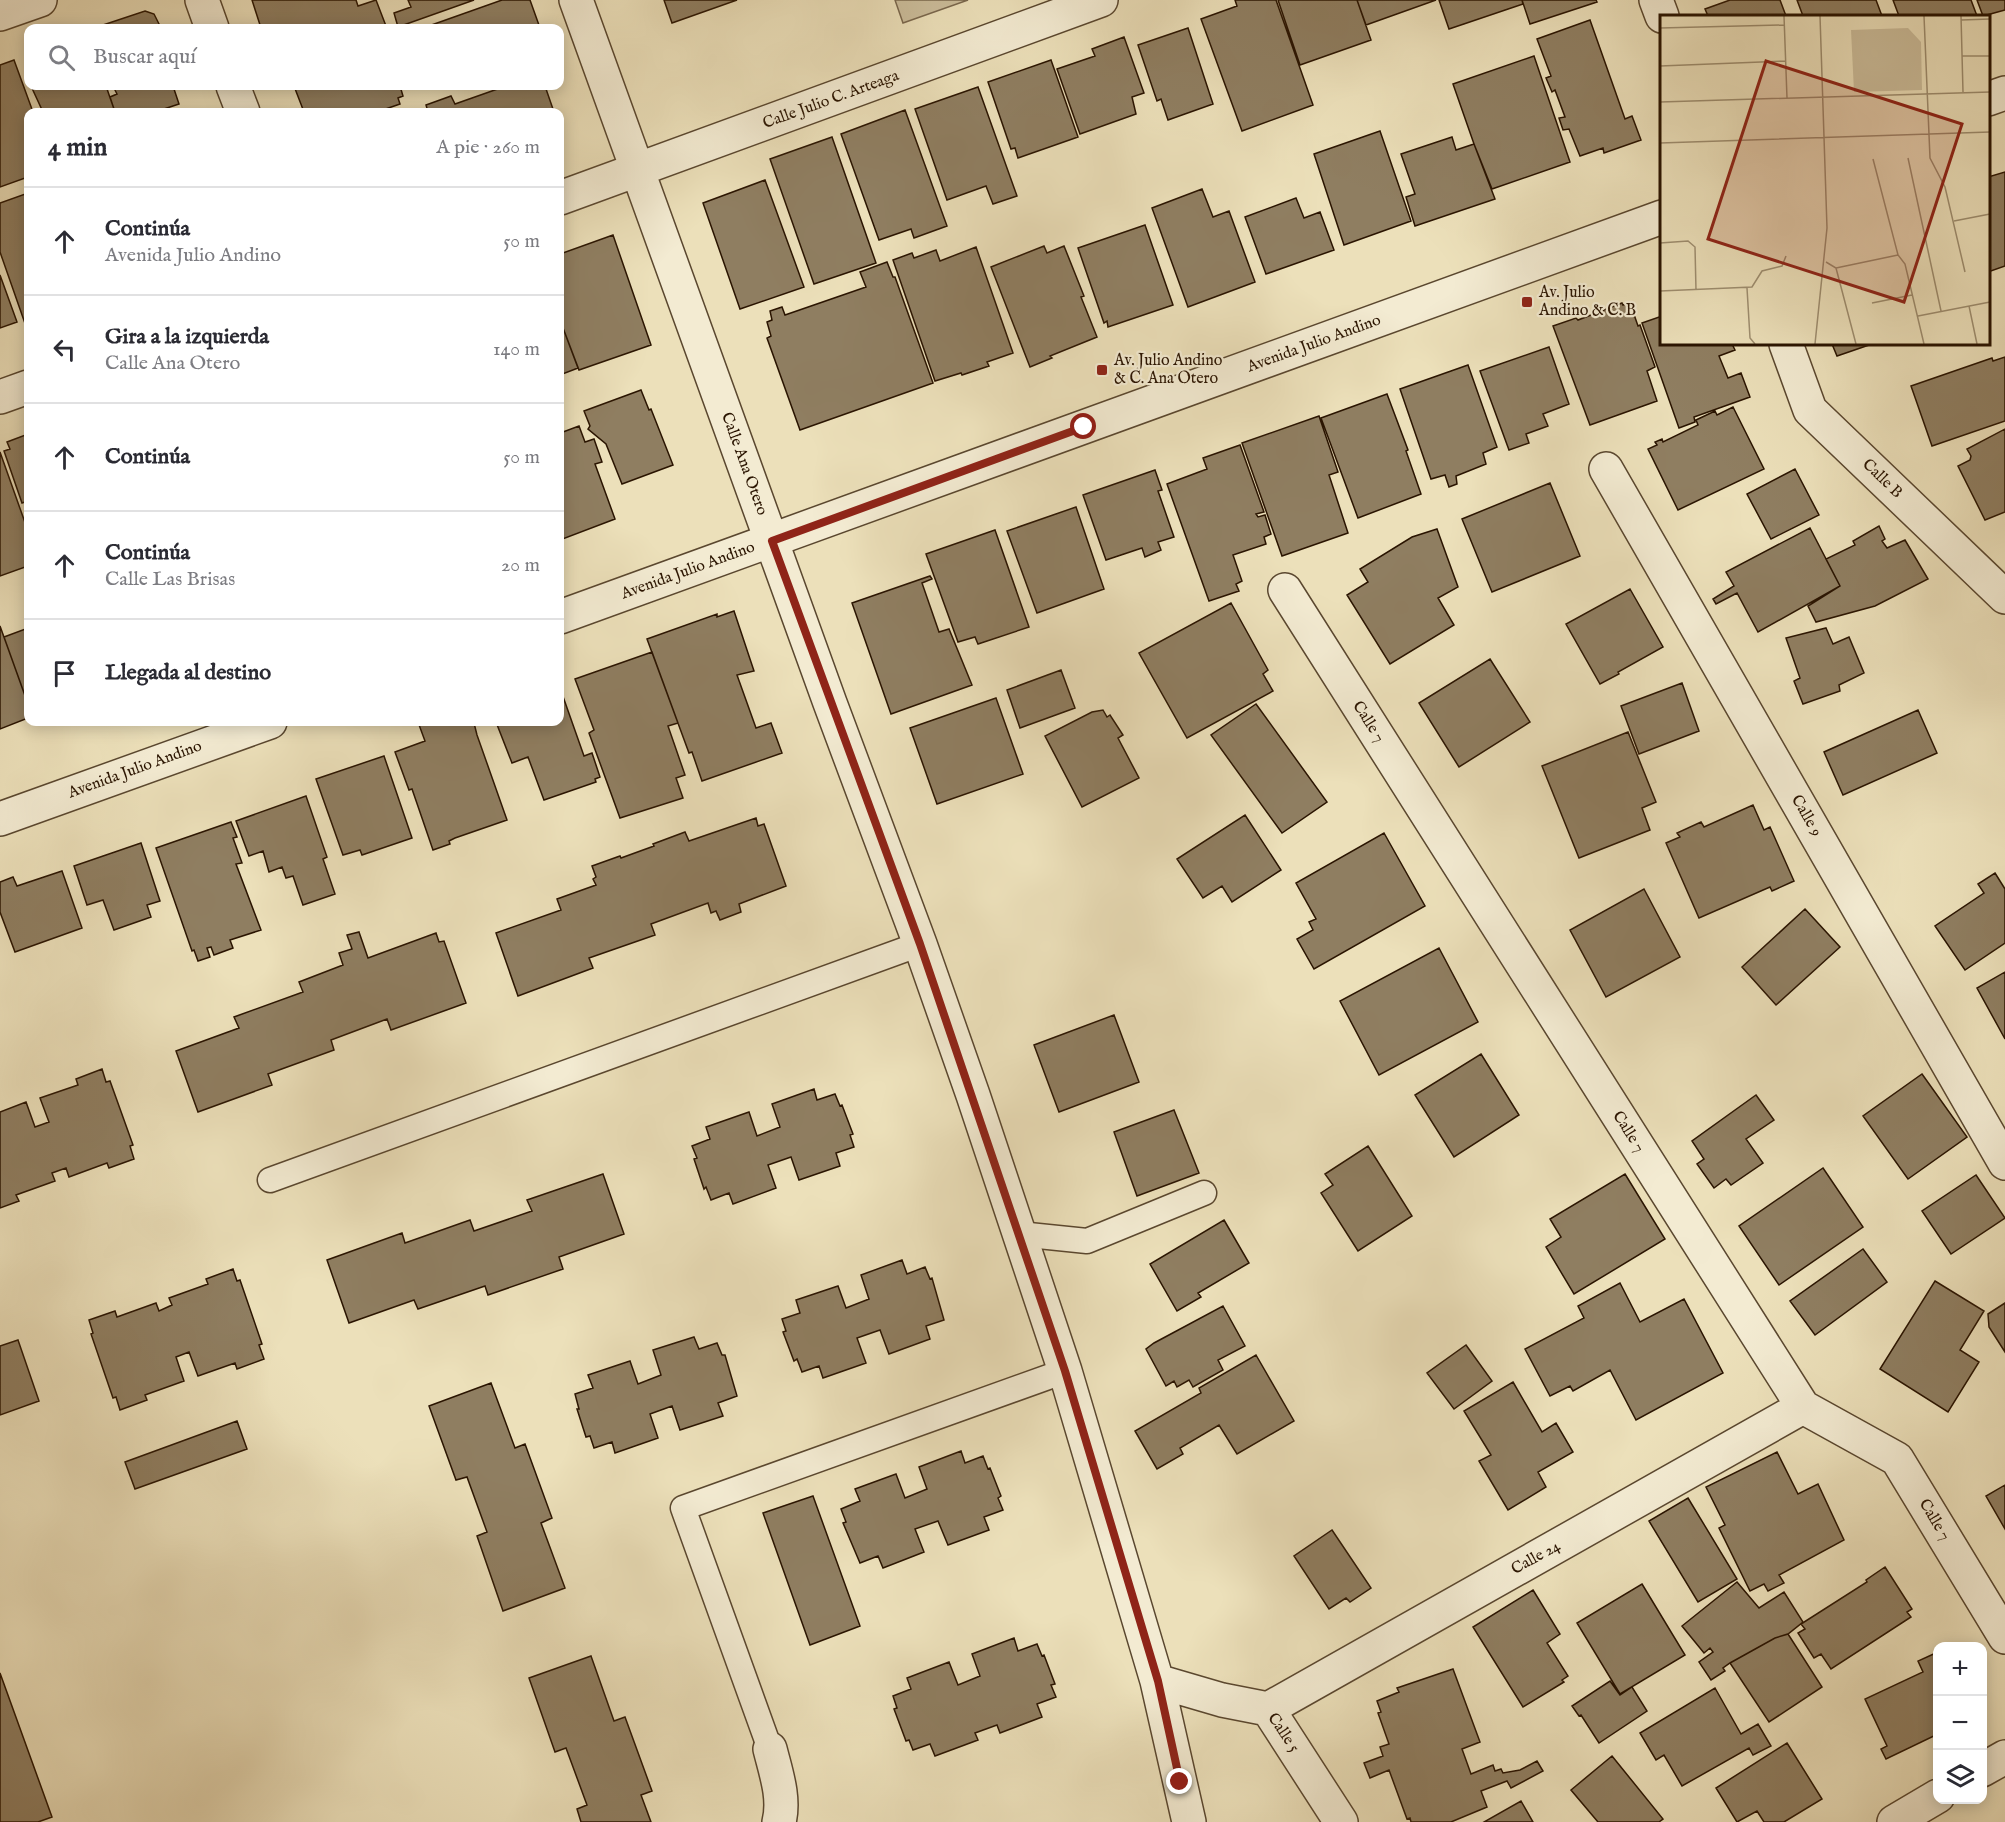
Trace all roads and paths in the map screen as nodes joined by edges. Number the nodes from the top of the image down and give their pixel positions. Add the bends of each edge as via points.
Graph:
1 (40, 0) edge
2 (202, 0) edge
3 (576, 0) edge
4 (1101, 0) edge
5 (1656, 0) edge
6 (0, 14) edge
7 (1662, 15) edge
8 (211, 24) edge
9 (235, 90) edge
10 (2005, 93) edge
11 (1990, 99) edge
12 (241, 108) edge
13 (637, 171) junction
14 (564, 197) edge
15 (1660, 218) edge
16 (1786, 345) edge
17 (24, 388) edge
18 (0, 397) edge
19 (1606, 469) dead end
20 (772, 541) junction
21 (1285, 590) dead end
22 (2005, 597) edge
23 (564, 616) edge
24 (259, 726) edge
25 (0, 819) edge
26 (920, 944) junction
27 (2005, 1163) edge
28 (270, 1180) dead end
29 (1204, 1193) dead end
30 (1018, 1234) junction
31 (1065, 1371) junction
32 (1803, 1407) junction
33 (2005, 1638) edge
34 (1158, 1681) junction
35 (1268, 1709) junction
36 (771, 1749) joint
37 (2005, 1757) edge
38 (1987, 1768) edge
39 (1933, 1799) edge
40 (779, 1822) edge
41 (1189, 1822) edge
42 (1341, 1822) edge
43 (1894, 1822) edge

1 - 6 street
2 - 8 street
3 - 13 street, Calle Ana Otero
4 - 13 street, Calle Julio C. Arteaga
5 - 7 street
9 - 12 street
10 - 11 street
13 - 14 street, Calle Julio C. Arteaga
13 - 20 street, Calle Ana Otero
15 - 20 street, Avenida Julio Andino
16 - 22 street, Calle B via 1810,410
17 - 18 street
19 - 27 street, Calle 9
20 - 23 street, Avenida Julio Andino
20 - 26 street, Calle Ana Otero
21 - 32 street, Calle 7
24 - 25 street, Avenida Julio Andino
26 - 28 lane
26 - 30 street, Calle Ana Otero
29 - 30 lane via 1087,1240
30 - 31 street, Calle Ana Otero
31 - 34 street, Calle Ana Otero
31 - 36 lane via 683,1508
32 - 33 street, Calle 7 via 1898,1459
32 - 35 street, Calle 24
34 - 35 street, Calle 5
34 - 41 street, Calle Ana Otero
35 - 42 street, Calle 5
36 - 40 street via 782,1799
37 - 38 street
39 - 43 street

